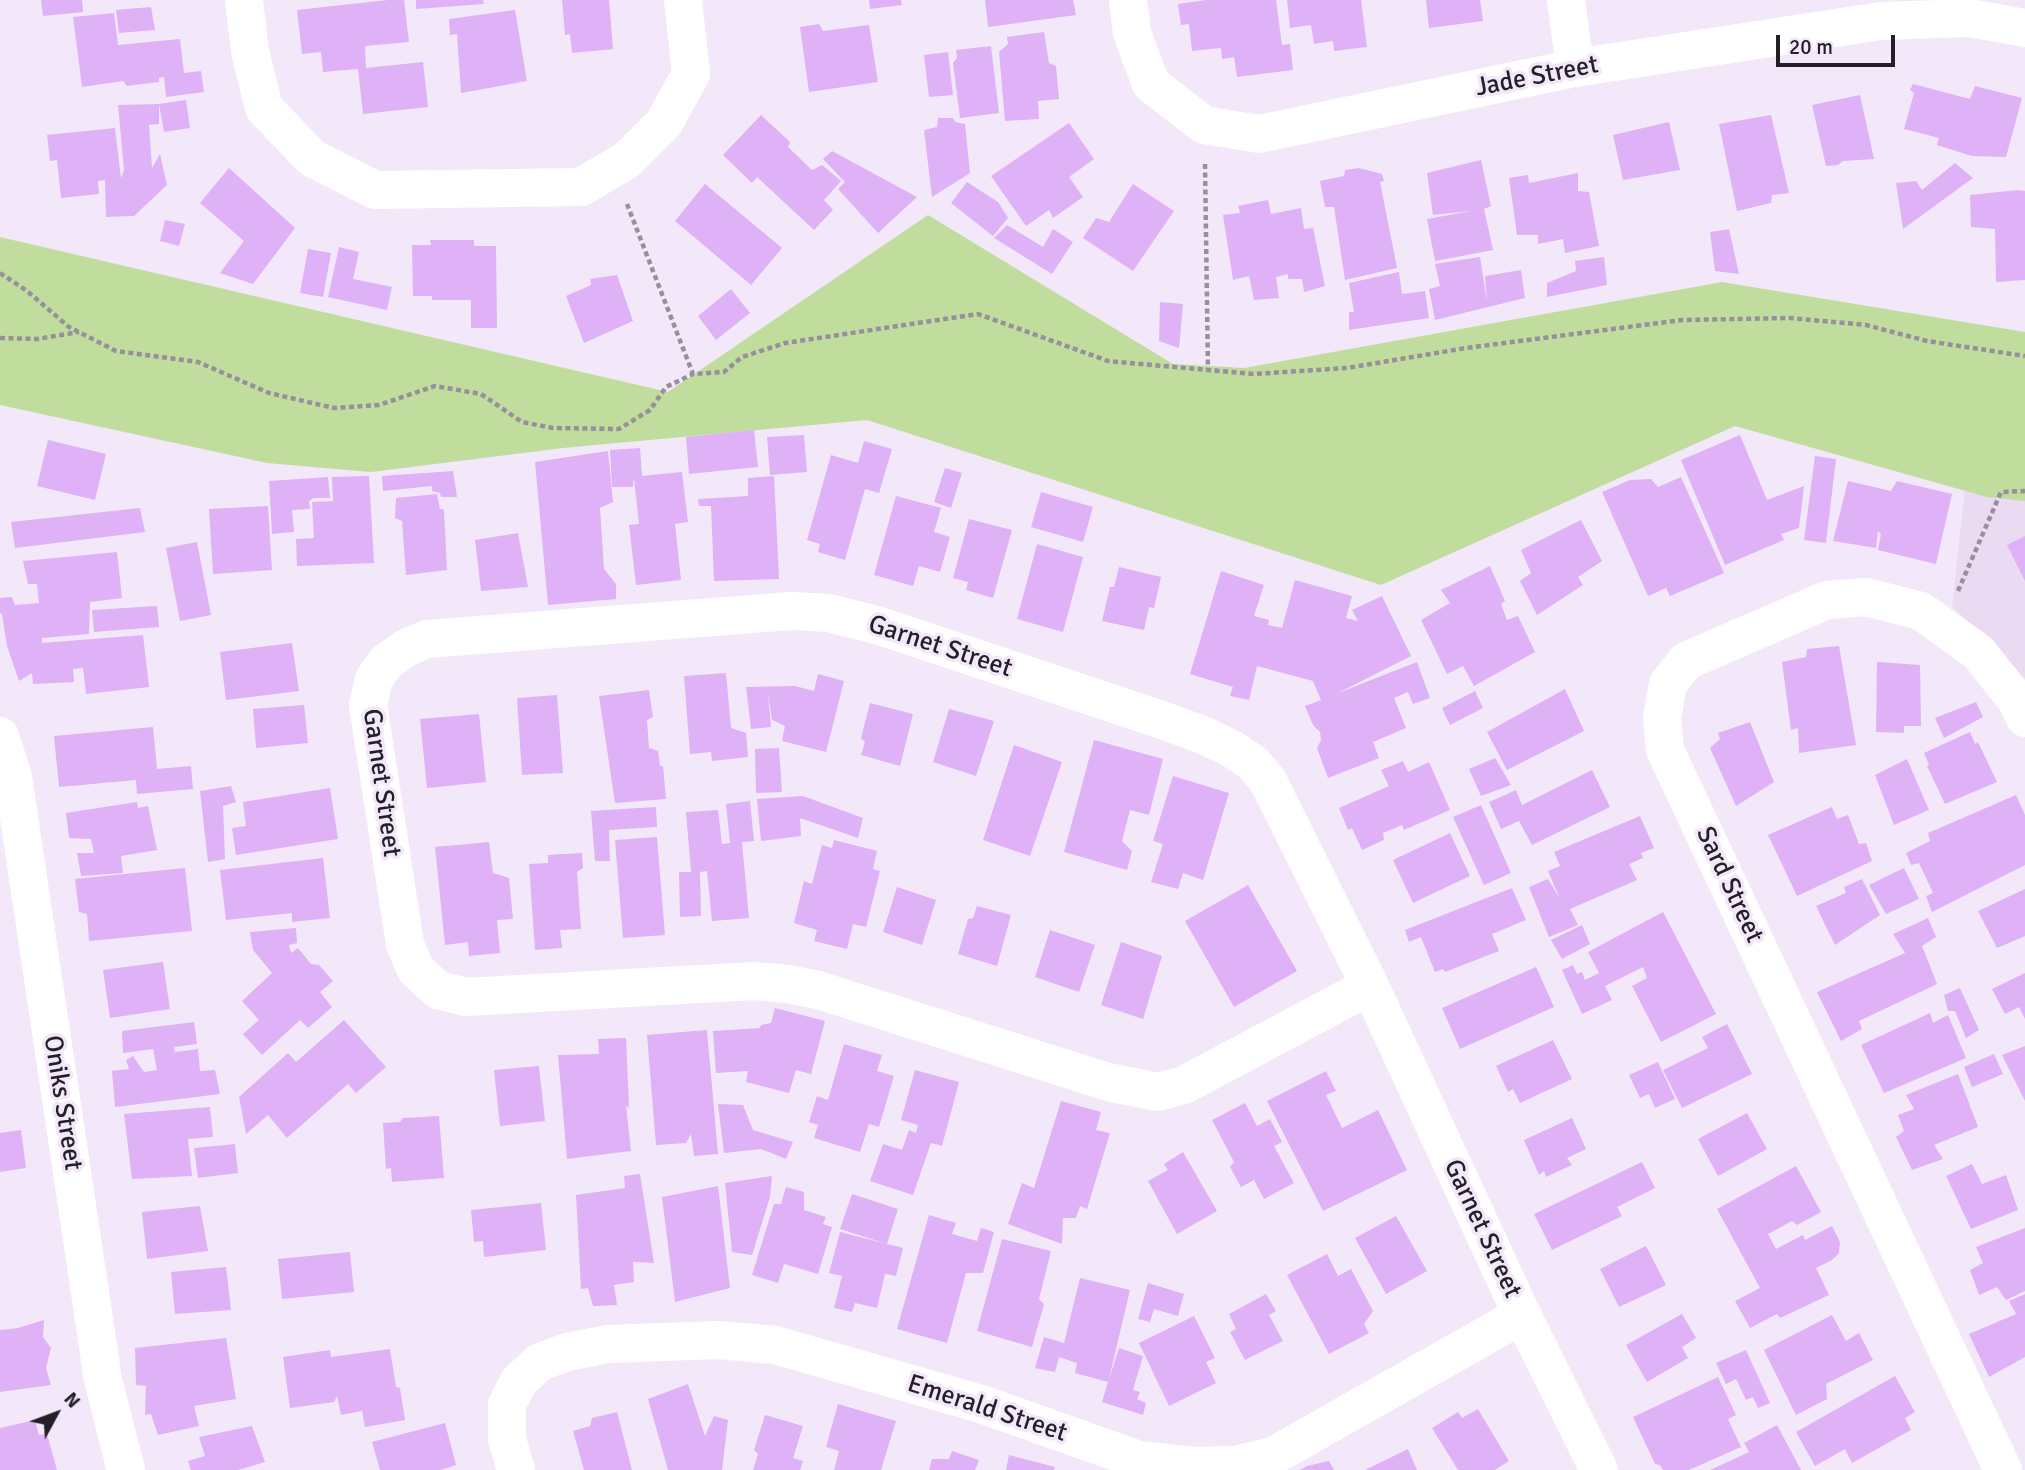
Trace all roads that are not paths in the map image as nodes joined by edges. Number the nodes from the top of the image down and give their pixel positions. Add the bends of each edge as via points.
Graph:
1 (244, 0) edge
2 (683, 0) edge
3 (1128, 0) edge
4 (1566, 0) edge
5 (2025, 28) edge
6 (1575, 68) junction
7 (2025, 718) edge
8 (0, 736) edge
9 (1370, 986) junction
10 (1522, 1315) junction
11 (126, 1470) edge
12 (516, 1470) edge
13 (1599, 1470) edge
14 (2003, 1470) edge

1 - 2 street via 264,108 312,158 375,190 581,187 626,160 664,123 691,74
3 - 6 street, Jade Street via 1132,33 1151,84 1204,125 1259,134
4 - 6 street
5 - 6 street, Jade Street via 1970,18 1881,21
7 - 14 street, Sard Street via 1978,652 1921,611 1866,597 1827,600 1686,661 1668,684 1662,718 1665,750
8 - 11 street, Oniks Street via 13,777 103,1380
9 - 9 street, Garnet Street via 1184,1085 1158,1092 1108,1082 788,984 754,981 466,997 438,990 416,970 405,944 368,705 374,679 386,662 427,639 791,611 829,613 880,626 1203,735 1253,763 1268,780
9 - 10 street, Garnet Street
10 - 12 street, Emerald Street via 1273,1456 1235,1465 1139,1460 981,1404 775,1345 719,1340 608,1344 540,1362 519,1381 507,1404 507,1439
10 - 13 street, Garnet Street

